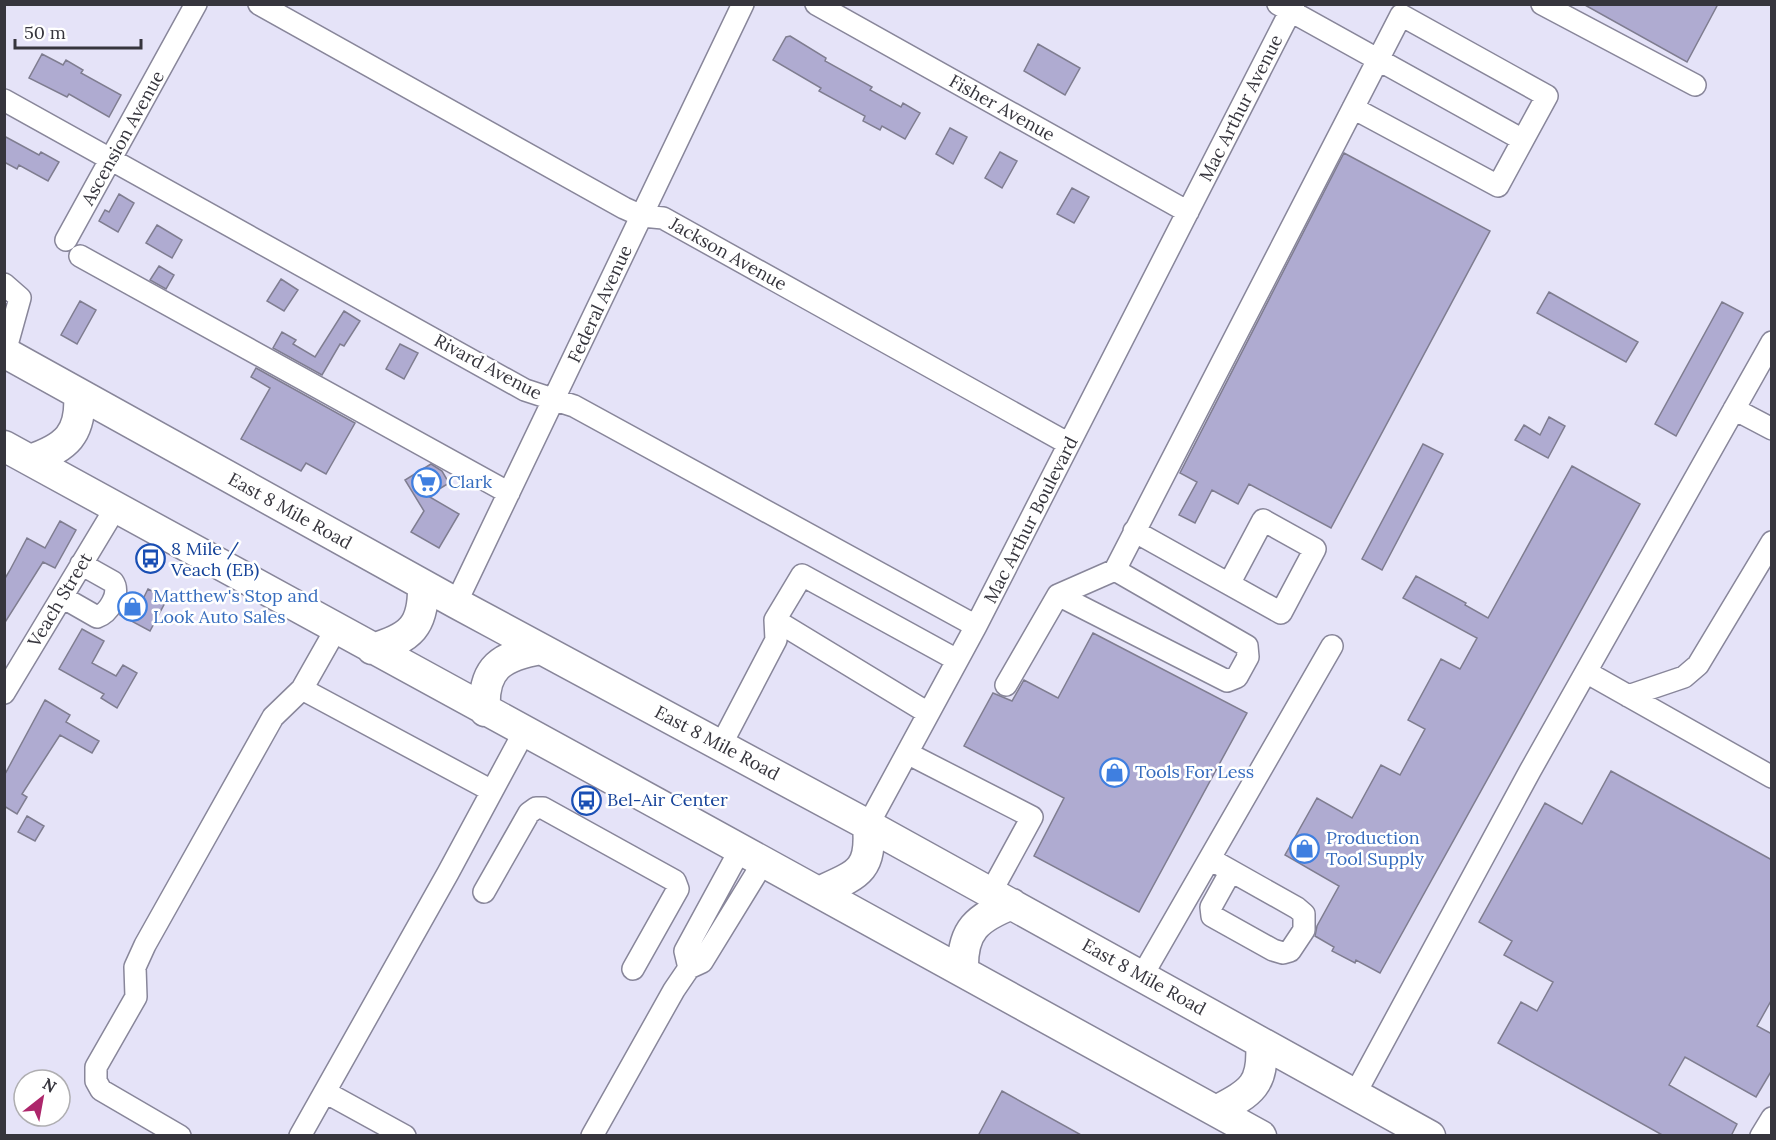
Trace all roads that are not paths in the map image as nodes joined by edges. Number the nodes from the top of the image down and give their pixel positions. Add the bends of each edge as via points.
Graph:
1 (196, 4) edge
2 (258, 4) edge
3 (742, 4) edge
4 (816, 4) edge
5 (1542, 4) edge
6 (1288, 7) edge
7 (1377, 60) junction
8 (1695, 85) dead end
9 (4, 100) edge
10 (1353, 108) junction
11 (1522, 140) junction
12 (111, 159) junction
13 (1188, 212) junction
14 (642, 216) junction
15 (66, 240) dead end
16 (80, 256) dead end
17 (4, 284) edge
18 (1772, 342) edge
19 (4, 352) edge
20 (79, 394) junction
21 (554, 401) junction
22 (1734, 409) junction
23 (1772, 429) edge
24 (1070, 444) junction
25 (4, 446) edge
26 (30, 460) junction
27 (509, 493) junction
28 (116, 507) junction
29 (1134, 531) junction
30 (1772, 542) edge
31 (81, 564) junction
32 (1114, 570) junction
33 (1229, 584) junction
34 (423, 585) junction
35 (1058, 595) junction
36 (62, 597) junction
37 (456, 603) junction
38 (775, 620) junction
39 (976, 626) junction
40 (336, 629) junction
41 (1332, 646) dead end
42 (372, 649) junction
43 (541, 649) junction
44 (957, 660) junction
45 (1586, 672) junction
46 (1006, 685) dead end
47 (302, 689) junction
48 (4, 693) edge
49 (1628, 696) junction
50 (484, 711) junction
51 (928, 713) junction
52 (524, 732) junction
53 (722, 745) junction
54 (907, 753) junction
55 (1772, 777) edge
56 (492, 791) junction
57 (868, 825) junction
58 (752, 854) junction
59 (1210, 859) junction
60 (1232, 871) junction
61 (821, 891) junction
62 (484, 892) dead end
63 (1001, 898) junction
64 (633, 969) dead end
65 (963, 969) junction
66 (1143, 976) junction
67 (1261, 1042) junction
68 (325, 1092) junction
69 (1354, 1094) junction
70 (1216, 1110) junction
71 (1772, 1118) edge
72 (1420, 1130) edge
73 (180, 1136) edge
74 (300, 1136) edge
75 (405, 1136) edge
76 (592, 1136) edge
77 (1261, 1136) edge
78 (1381, 1136) edge
79 (1761, 1136) edge

1 - 12 street, Ascension Avenue
2 - 14 street, Jackson Avenue
3 - 14 street, Federal Avenue
4 - 13 street, Fisher Avenue
5 - 8 street
6 - 7 street
6 - 13 street, Mac Arthur Avenue
7 - 10 street
7 - 11 street
7 - 11 street via 1401,15 1547,96
9 - 12 street, Rivard Avenue
10 - 11 street via 1498,186
10 - 29 street
12 - 15 street, Ascension Avenue
12 - 21 street, Rivard Avenue via 525,390
13 - 24 street, Mac Arthur Boulevard
14 - 21 street, Federal Avenue
14 - 24 street, Jackson Avenue via 663,218
16 - 27 street
17 - 19 street via 20,298
18 - 22 street
19 - 20 highway, East 8 Mile Road
20 - 26 highway via 78,422 69,439 49,454
20 - 34 highway, East 8 Mile Road
21 - 27 street, Federal Avenue
21 - 39 street, Rivard Avenue via 574,406
22 - 23 street
22 - 45 street
24 - 39 street, Mac Arthur Boulevard
25 - 26 highway
26 - 28 highway
27 - 37 street, Federal Avenue
28 - 31 street, Veach Street
28 - 40 highway
29 - 32 street
29 - 33 street
30 - 49 street via 1698,665 1684,677
31 - 36 street, Veach Street
31 - 36 street via 113,582 117,592 106,611 97,617
32 - 35 street
32 - 35 street via 1247,646 1248,657 1237,677 1227,681
33 - 33 street via 1281,613 1315,549 1263,520
34 - 37 highway, East 8 Mile Road
34 - 42 highway via 422,614 411,631 391,644
35 - 46 street
36 - 48 street, Veach Street
37 - 43 highway, East 8 Mile Road
38 - 44 street via 802,575
38 - 51 street
38 - 53 street via 776,640
39 - 44 street, Mac Arthur Boulevard
40 - 42 highway
40 - 47 street
41 - 59 street
42 - 50 highway
43 - 50 highway via 518,653 496,667 485,686
43 - 53 highway, East 8 Mile Road
44 - 51 street, Mac Arthur Boulevard
45 - 49 street
45 - 69 street
47 - 56 street
47 - 73 street via 273,717 145,945 135,967 136,997 96,1067 101,1090
49 - 55 street
50 - 52 highway
51 - 54 street, Mac Arthur Boulevard
52 - 56 street
52 - 58 highway
53 - 57 highway, East 8 Mile Road
54 - 57 street, Mac Arthur Boulevard
54 - 63 street via 1032,817
56 - 68 street
57 - 61 highway via 869,854 865,863 846,880
57 - 63 highway, East 8 Mile Road
58 - 61 highway
58 - 76 street via 685,951 688,968
59 - 60 street
59 - 66 street
60 - 60 street via 1304,914 1304,930 1290,951 1273,950 1212,916 1210,907
61 - 65 highway
62 - 64 street via 529,813 543,808 675,881 678,889
63 - 65 highway via 968,933
63 - 66 highway, East 8 Mile Road
65 - 70 highway
66 - 67 highway, East 8 Mile Road
67 - 69 highway, East 8 Mile Road
67 - 70 highway via 1261,1071 1252,1089
68 - 74 street
68 - 75 street
69 - 72 highway, East 8 Mile Road
70 - 77 highway
71 - 79 street
72 - 78 highway

